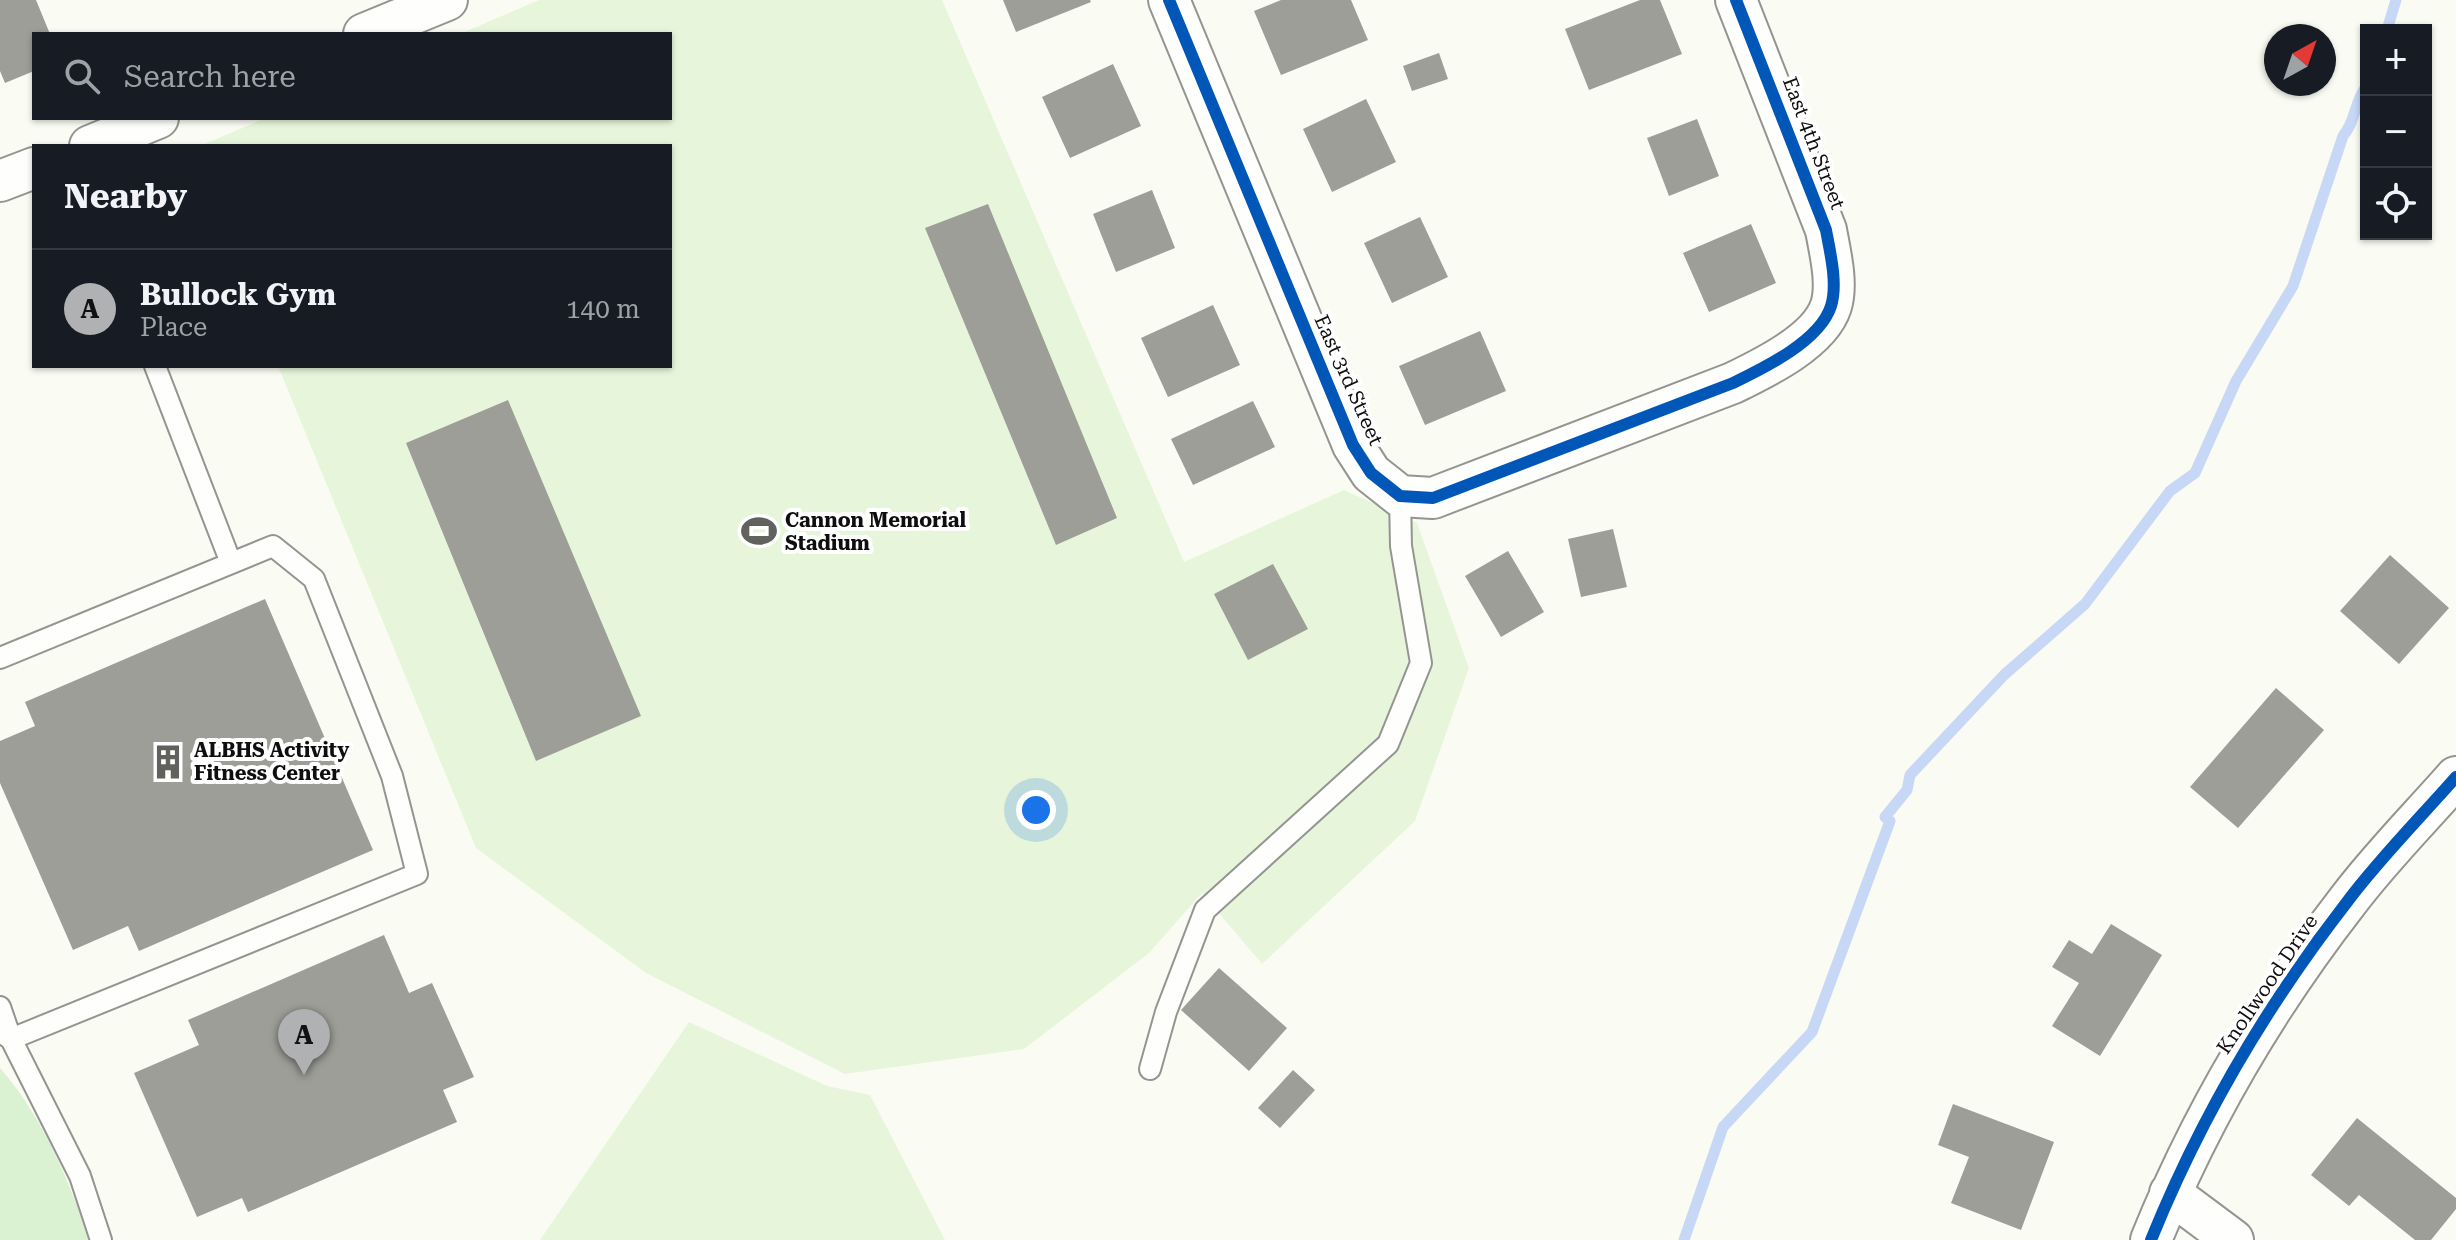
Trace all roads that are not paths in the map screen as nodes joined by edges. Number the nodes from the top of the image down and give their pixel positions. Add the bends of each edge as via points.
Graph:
1 (447, 0) edge
2 (1169, 0) edge
3 (1736, 0) edge
4 (369, 32) edge
5 (153, 120) edge
6 (95, 144) edge
7 (32, 169) edge
8 (0, 181) edge
9 (156, 368) edge
10 (1400, 496) junction
11 (231, 563) junction
12 (0, 658) edge
13 (2456, 777) edge
14 (0, 1007) edge
15 (6, 1036) edge
16 (1150, 1069) dead end
17 (2170, 1193) junction
18 (101, 1240) edge
19 (2151, 1240) edge
20 (2233, 1240) edge

1 - 4 street
2 - 10 street, East 3rd Street via 1353,445 1371,473
3 - 10 street, East 4th Street via 1826,230 1831,306 1809,337 1769,366 1733,383 1433,498
5 - 6 street
7 - 8 street
9 - 11 lane
10 - 16 lane via 1401,546 1421,663 1388,744 1205,910
11 - 12 lane
11 - 15 lane via 273,546 314,579 392,776 417,874
13 - 17 street, Knollwood Drive via 2347,901 2242,1054
14 - 15 lane
15 - 18 lane via 80,1176
17 - 19 street, Knollwood Drive
17 - 20 street

